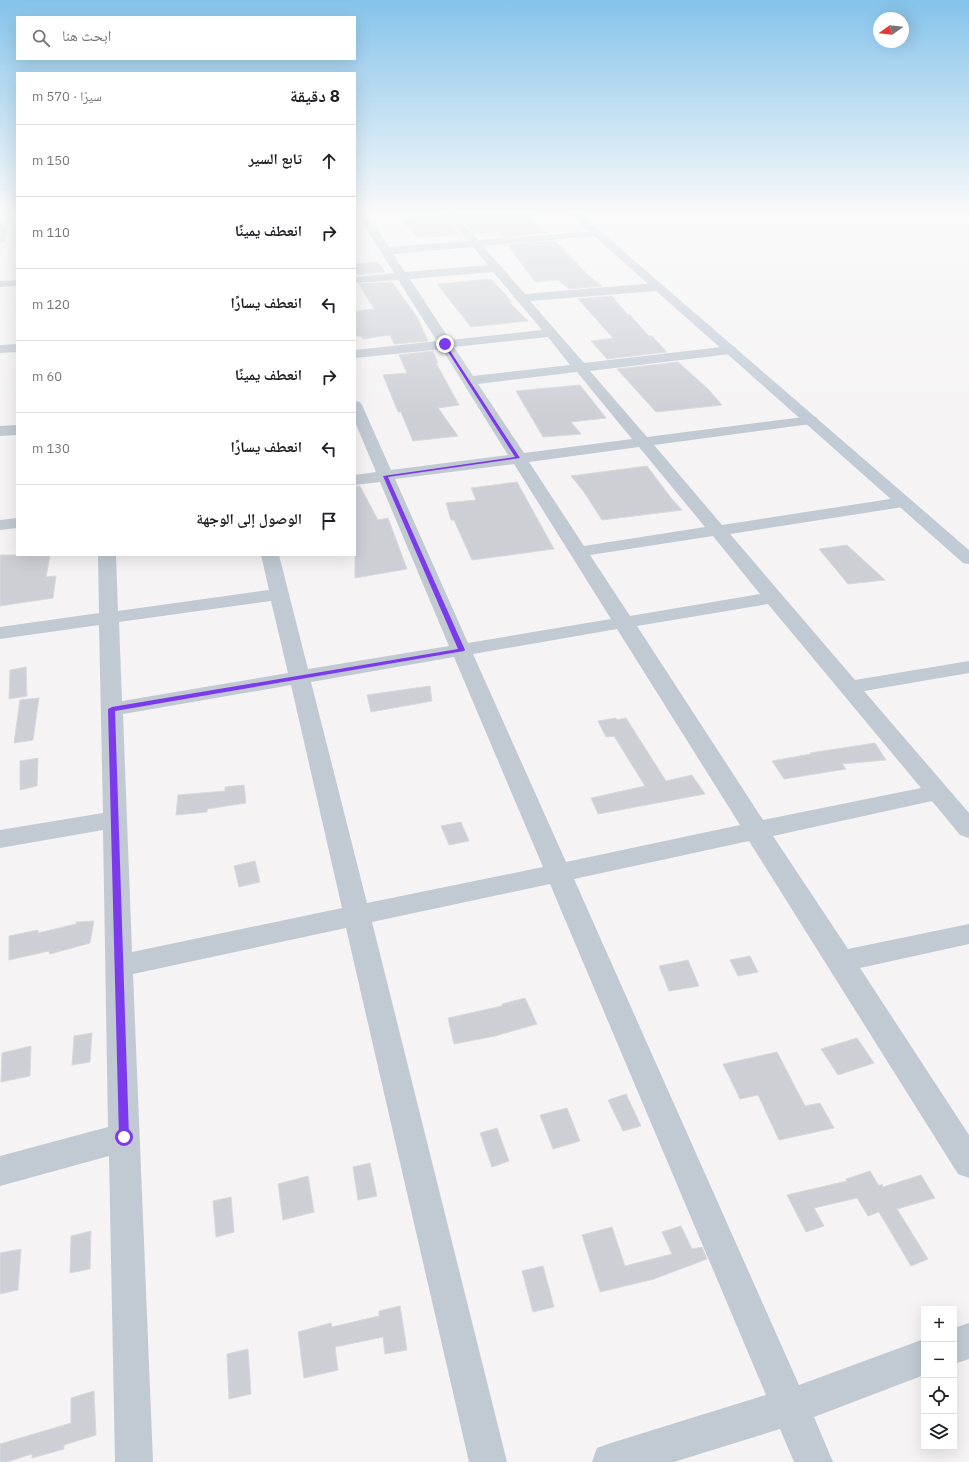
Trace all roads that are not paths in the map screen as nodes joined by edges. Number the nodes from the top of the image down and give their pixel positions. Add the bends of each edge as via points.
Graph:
1 (404, 280) edge
2 (507, 280) edge
3 (648, 280) edge
4 (16, 283) edge
5 (0, 284) edge
6 (656, 287) junction
7 (522, 298) junction
8 (551, 333) junction
9 (445, 344) junction
10 (16, 348) edge
11 (0, 349) edge
12 (730, 350) junction
13 (356, 354) edge
14 (581, 368) junction
15 (469, 381) junction
16 (356, 407) edge
17 (811, 420) junction
18 (16, 430) edge
19 (0, 432) edge
20 (643, 443) junction
21 (518, 458) junction
22 (386, 476) junction
23 (356, 480) edge
24 (903, 502) junction
25 (16, 523) edge
26 (0, 525) edge
27 (718, 531) junction
28 (578, 552) junction
29 (107, 556) edge
30 (270, 556) edge
31 (969, 559) edge
32 (279, 594) junction
33 (774, 597) junction
34 (109, 618) junction
35 (624, 623) junction
36 (0, 633) edge
37 (462, 650) junction
38 (969, 667) edge
39 (299, 678) junction
40 (849, 687) junction
41 (112, 709) junction
42 (938, 792) junction
43 (115, 819) junction
44 (969, 829) edge
45 (756, 831) junction
46 (0, 839) edge
47 (558, 873) junction
48 (357, 915) junction
49 (969, 934) edge
50 (840, 962) junction
51 (119, 966) junction
52 (124, 1137) junction
53 (969, 1163) edge
54 (0, 1171) edge
55 (969, 1341) edge
56 (957, 1345) edge
57 (921, 1358) edge
58 (790, 1407) junction
59 (134, 1462) edge
60 (488, 1462) edge
61 (611, 1462) edge
62 (814, 1462) edge

1 - 9 street
2 - 7 street
3 - 6 street
4 - 5 street
6 - 7 street
6 - 12 street
7 - 8 street
8 - 9 street
8 - 14 street
9 - 13 street
9 - 15 street
10 - 11 street
12 - 14 street
12 - 17 street
14 - 15 street
14 - 20 street
15 - 21 street
16 - 22 street
17 - 20 street
17 - 24 street
18 - 19 street
20 - 21 street
20 - 27 street
21 - 22 street
21 - 28 street
22 - 23 street
22 - 37 street
24 - 27 street
24 - 31 street
25 - 26 street
27 - 28 street
27 - 33 street
28 - 35 street
29 - 34 street
30 - 32 street
32 - 34 street
32 - 39 street
33 - 35 street
33 - 40 street
34 - 36 street
34 - 41 street
35 - 37 street
35 - 45 street
37 - 39 street
37 - 47 street
38 - 40 street
39 - 41 street
39 - 48 street
40 - 42 street
41 - 43 street
42 - 44 street
42 - 45 street
43 - 46 street
43 - 51 street
45 - 47 street
45 - 50 street
47 - 48 street
47 - 58 street
48 - 51 street
48 - 60 street
49 - 50 street
50 - 53 street
51 - 52 street
52 - 54 street
52 - 59 street
55 - 56 street
57 - 58 street
58 - 61 street
58 - 62 street

